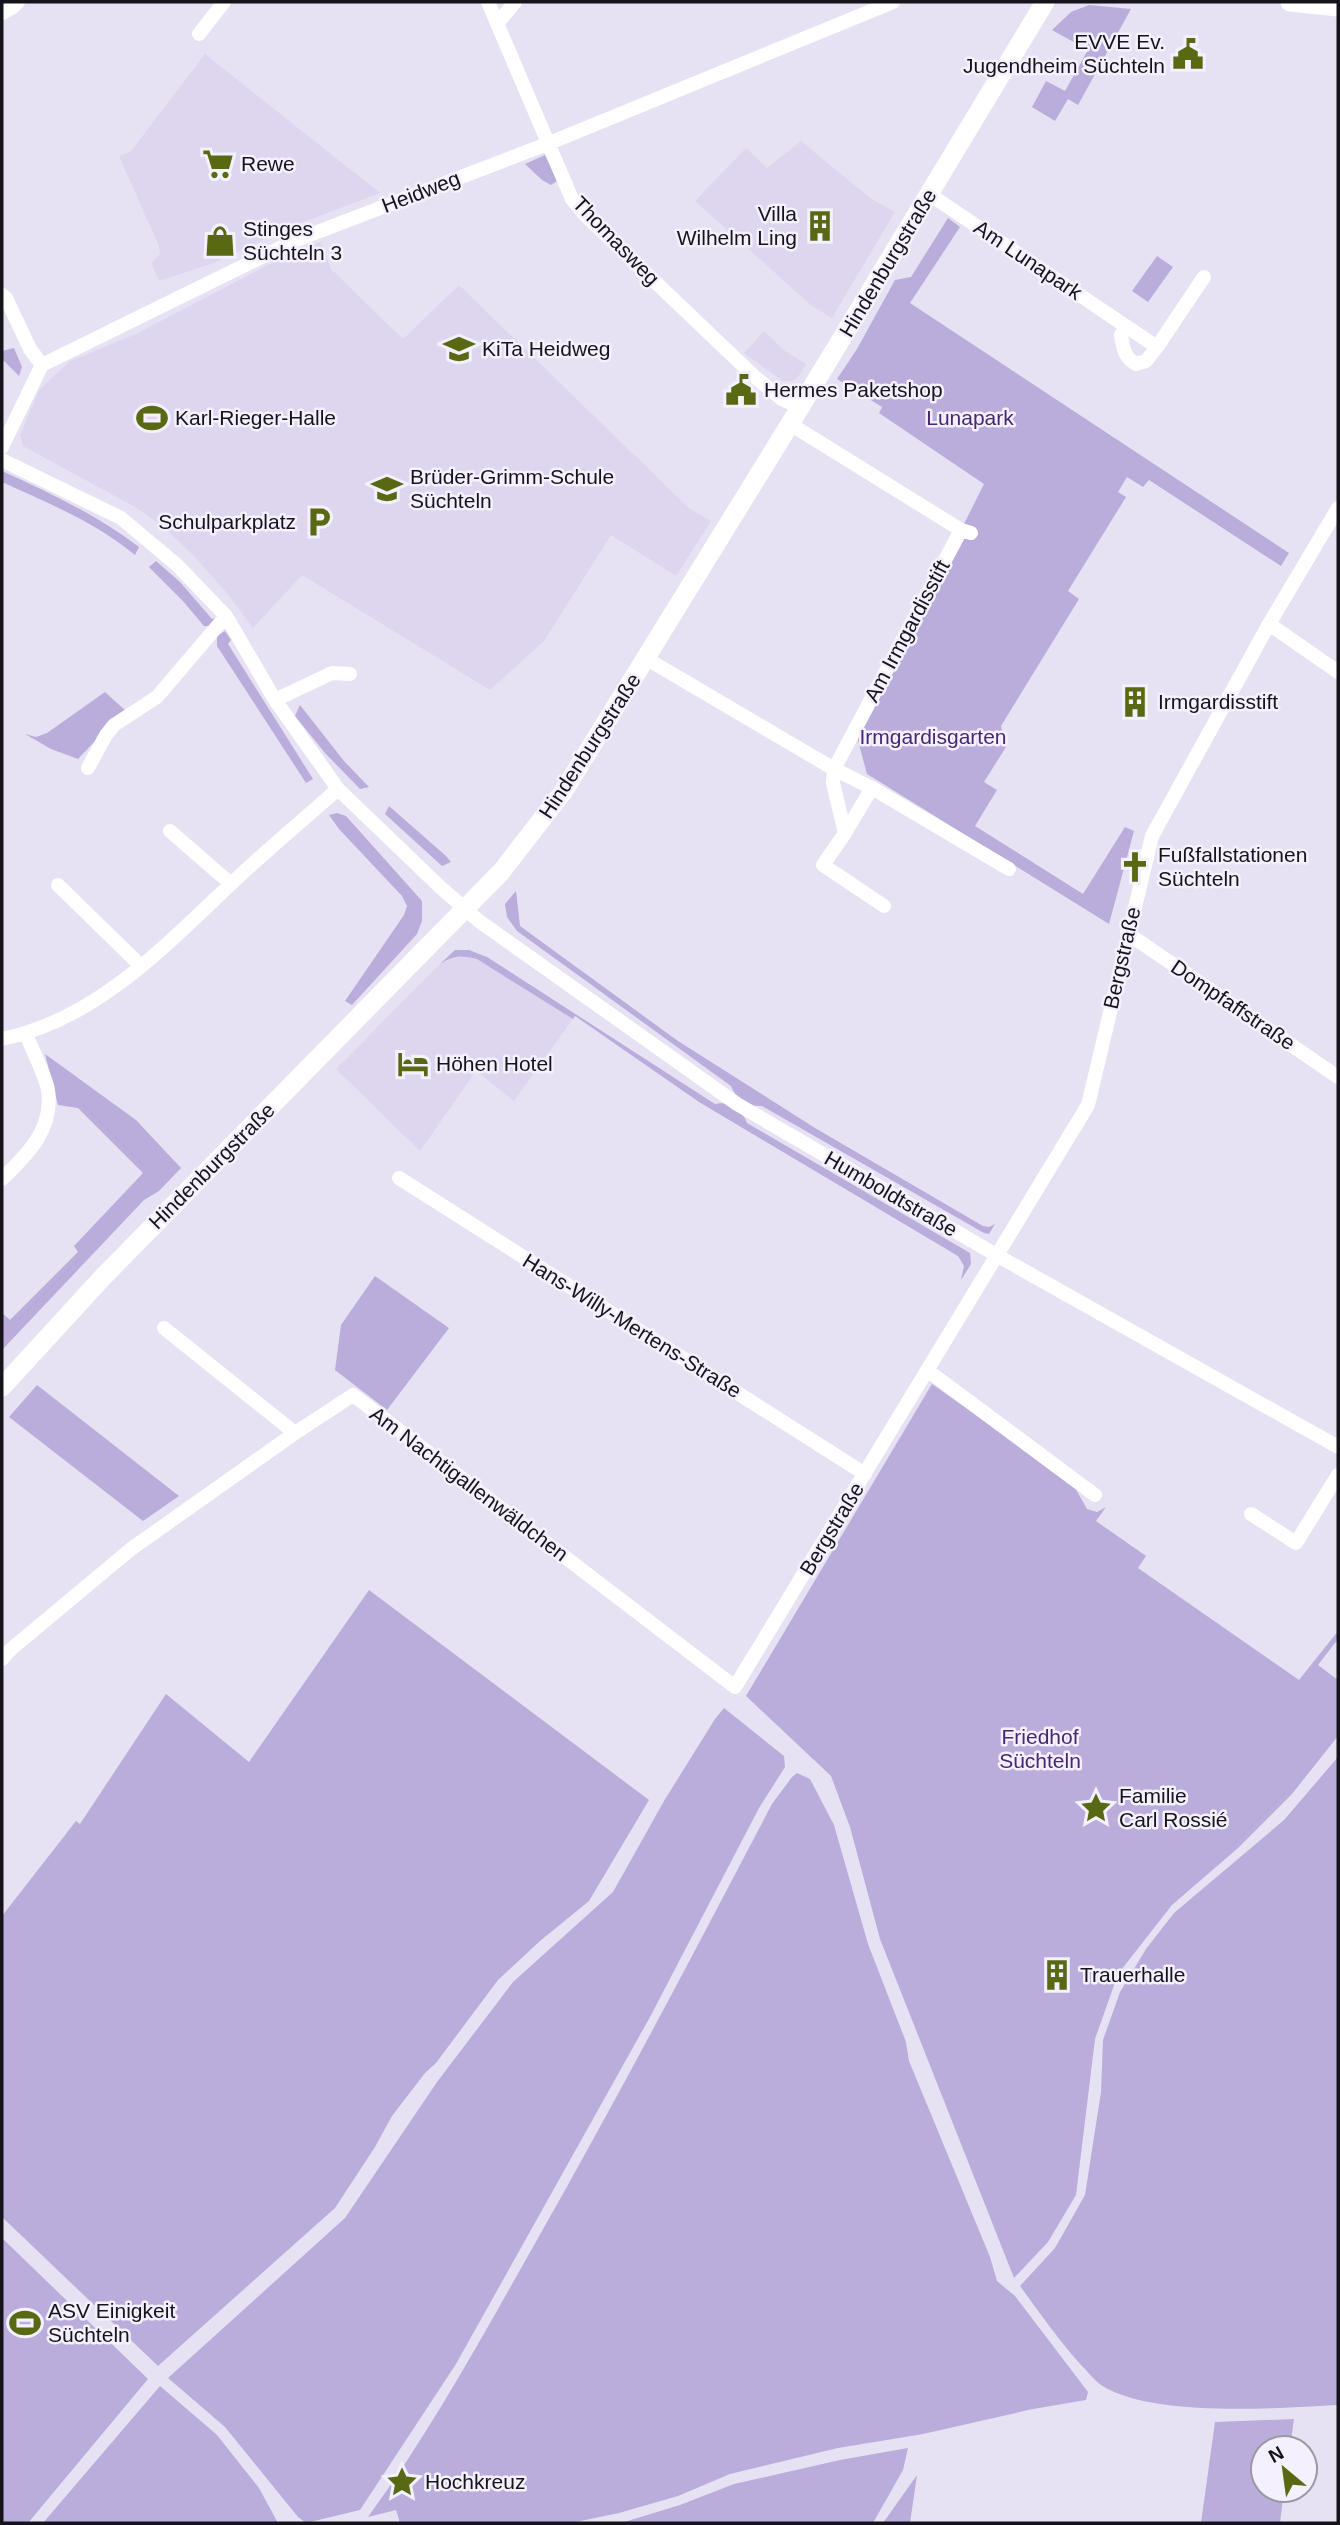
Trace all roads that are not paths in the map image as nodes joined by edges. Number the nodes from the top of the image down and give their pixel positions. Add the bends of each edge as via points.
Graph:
1 (18, 2) edge
2 (224, 2) edge
3 (488, 2) edge
4 (515, 2) edge
5 (893, 2) edge
6 (1045, 2) edge
7 (1290, 2) edge
8 (1338, 7) edge
9 (2, 13) edge
10 (497, 24) junction
11 (199, 34) dead end
12 (547, 144) junction
13 (929, 194) junction
14 (1204, 277) dead end
15 (2, 295) edge
16 (1126, 327) junction
17 (1157, 348) junction
18 (41, 365) junction
19 (795, 416) junction
20 (2, 447) edge
21 (2, 460) edge
22 (1338, 508) edge
23 (226, 616) junction
24 (1269, 624) junction
25 (647, 659) junction
26 (1338, 672) edge
27 (350, 674) dead end
28 (275, 700) junction
29 (88, 768) dead end
30 (834, 769) junction
31 (872, 788) junction
32 (338, 789) junction
33 (170, 831) dead end
34 (845, 833) junction
35 (1009, 869) dead end
36 (231, 884) junction
37 (58, 885) dead end
38 (884, 906) dead end
39 (464, 909) junction
40 (1127, 933) junction
41 (141, 966) junction
42 (26, 1034) junction
43 (2, 1038) edge
44 (1338, 1077) edge
45 (399, 1178) dead end
46 (2, 1179) edge
47 (998, 1256) junction
48 (164, 1328) dead end
49 (927, 1370) junction
50 (2, 1387) edge
51 (295, 1433) junction
52 (1338, 1447) edge
53 (865, 1474) junction
54 (1338, 1475) edge
55 (1095, 1494) dead end
56 (1251, 1514) dead end
57 (2, 1659) edge
58 (735, 1687) joint

1 - 9 street
2 - 11 street
3 - 10 street, Thomasweg
4 - 10 street
5 - 12 street, Heidweg
6 - 13 main road, Hindenburgstraße
7 - 8 main road
10 - 12 street, Thomasweg
12 - 18 street, Heidweg via 294,241
12 - 19 street, Thomasweg via 572,199 586,216
13 - 16 street, Am Lunapark
13 - 19 main road, Hindenburgstraße
14 - 17 street
15 - 18 street
16 - 17 street, Am Lunapark
16 - 17 street via 1121,335 1123,350 1136,365
18 - 20 street
19 - 25 main road, Hindenburgstraße
19 - 30 street, Am Irmgardisstift via 966,532
21 - 23 street, Humboldtstraße via 121,518 177,565
22 - 24 street, Bergstraße
23 - 28 street, Humboldtstraße
23 - 29 street via 157,697 114,725
24 - 26 street
24 - 40 street, Bergstraße via 1152,836
25 - 30 street
25 - 39 main road, Hindenburgstraße via 563,792 501,872
27 - 28 street via 332,673
28 - 32 street, Humboldtstraße
30 - 31 street
30 - 34 street
31 - 34 street
31 - 35 street
32 - 36 street
32 - 39 street, Humboldtstraße
33 - 36 street
34 - 38 street via 823,865
36 - 41 street
37 - 41 street
39 - 47 street, Humboldtstraße via 737,1104
39 - 50 main road, Hindenburgstraße via 103,1277
40 - 44 street, Dompfaffstraße
40 - 47 street, Bergstraße via 1088,1105
41 - 42 street via 103,996
42 - 43 street
42 - 46 street via 48,1090 47,1117 37,1141
45 - 53 street, Hans-Willy-Mertens-Straße
47 - 49 street, Bergstraße
47 - 52 street, Humboldtstraße
48 - 51 street
49 - 53 street, Bergstraße
49 - 55 street
51 - 57 street, Am Nachtigallenwäldchen via 131,1549
51 - 58 street, Am Nachtigallenwäldchen via 353,1395
53 - 58 street, Bergstraße
54 - 56 street via 1296,1543

